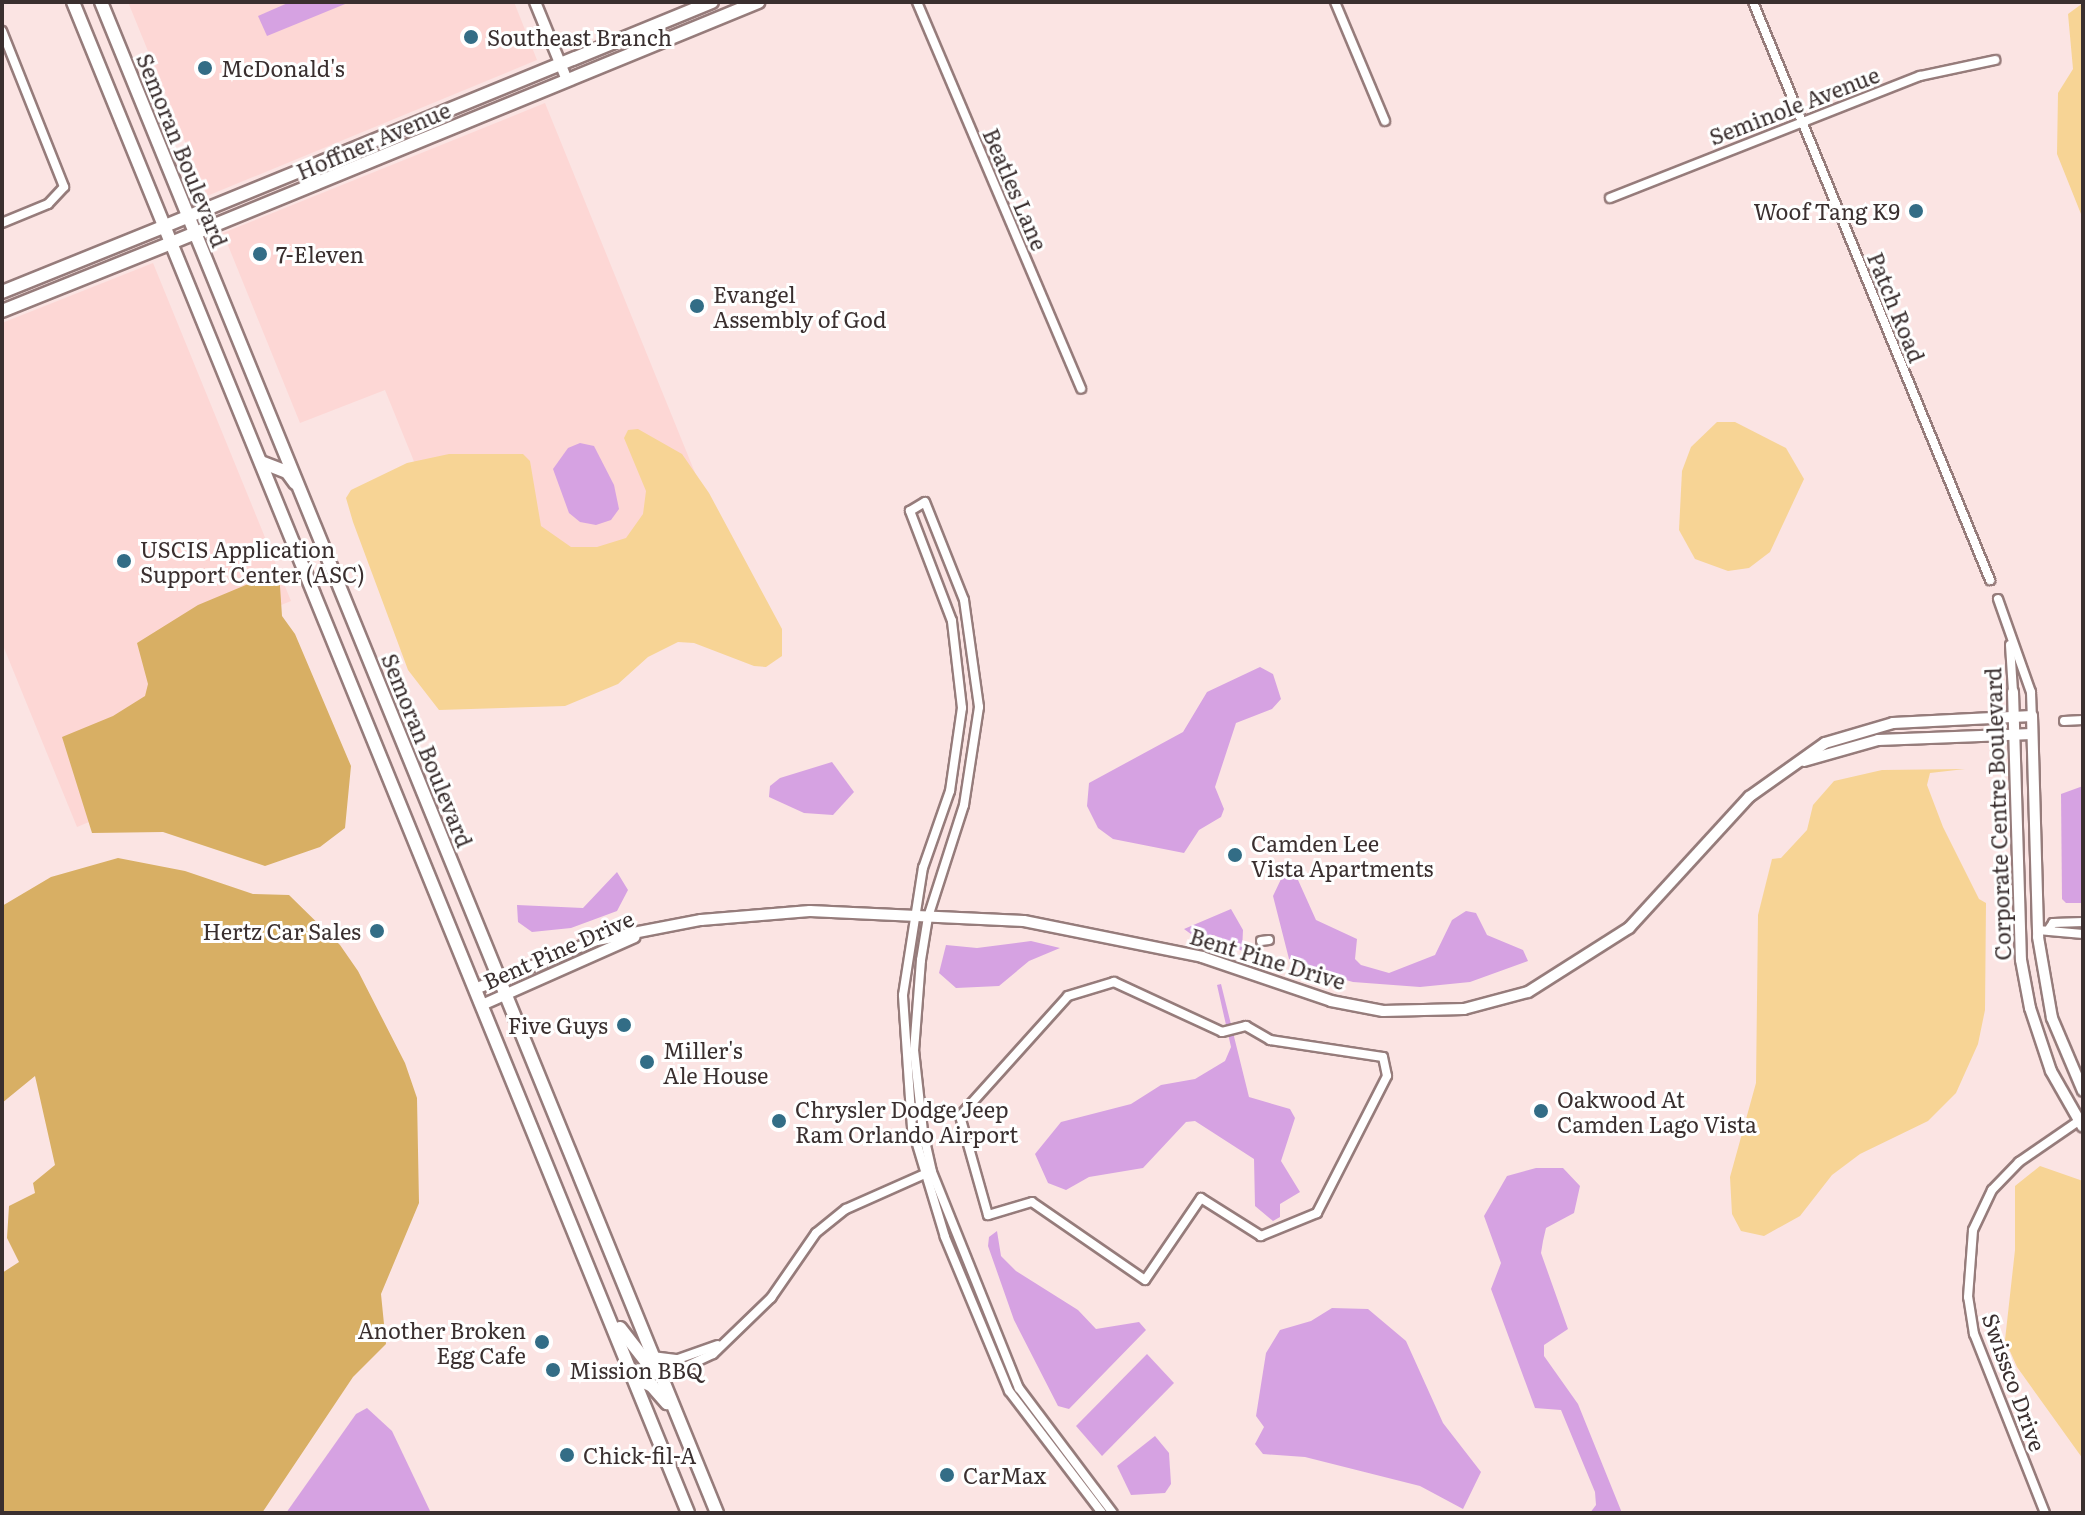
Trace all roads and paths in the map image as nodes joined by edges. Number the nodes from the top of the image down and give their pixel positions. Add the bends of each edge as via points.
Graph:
1 (73, 2) edge
2 (101, 2) edge
3 (535, 2) edge
4 (712, 2) edge
5 (758, 2) edge
6 (917, 2) edge
7 (1335, 2) edge
8 (1753, 2) edge
9 (2, 31) edge
10 (1995, 60) dead end
11 (560, 64) junction
12 (567, 80) junction
13 (1800, 119) junction
14 (1385, 121) dead end
15 (1610, 198) dead end
16 (189, 217) junction
17 (2, 223) edge
18 (165, 226) junction
19 (196, 234) junction
20 (171, 243) junction
21 (2, 292) edge
22 (2, 311) edge
23 (1081, 389) dead end
24 (261, 462) junction
25 (302, 492) junction
26 (1990, 580) dead end
27 (1998, 599) dead end
28 (2009, 632) junction
29 (960, 675) junction
30 (977, 675) junction
31 (2013, 692) joint
32 (2032, 716) junction
33 (2014, 717) junction
34 (2083, 720) edge
35 (2064, 721) dead end
36 (2032, 734) junction
37 (2014, 735) junction
38 (1788, 768) junction
39 (913, 916) junction
40 (928, 917) junction
41 (2083, 922) edge
42 (651, 929) junction
43 (2044, 930) junction
44 (2019, 931) junction
45 (2083, 934) edge
46 (499, 978) junction
47 (475, 989) junction
48 (506, 995) junction
49 (482, 1005) junction
50 (1238, 1029) joint
51 (2083, 1091) edge
52 (2081, 1122) edge
53 (927, 1173) junction
54 (602, 1298) junction
55 (718, 1345) junction
56 (652, 1356) junction
57 (633, 1377) junction
58 (661, 1378) junction
59 (678, 1418) junction
60 (688, 1513) edge
61 (717, 1513) edge
62 (1102, 1513) edge
63 (1113, 1513) edge
64 (2045, 1513) edge

1 - 18 main road, Semoran Boulevard
2 - 16 main road, Semoran Boulevard
3 - 11 street
4 - 11 main road, Hoffner Avenue
5 - 12 main road, Hoffner Avenue
6 - 23 street, Beatles Lane
7 - 14 street
8 - 13 street, Patch Road
9 - 17 street via 64,187 59,196
10 - 13 street, Seminole Avenue via 1920,76
11 - 12 street
11 - 16 main road, Hoffner Avenue
12 - 19 main road, Hoffner Avenue
13 - 15 street, Seminole Avenue
13 - 26 street, Patch Road
16 - 18 main road, Hoffner Avenue
16 - 19 main road, Semoran Boulevard
18 - 20 main road, Semoran Boulevard
18 - 21 main road, Hoffner Avenue
19 - 20 main road, Hoffner Avenue
19 - 25 main road, Semoran Boulevard
20 - 22 main road, Hoffner Avenue
20 - 24 main road, Semoran Boulevard
24 - 25 main road via 287,472
24 - 47 main road, Semoran Boulevard
25 - 46 main road, Semoran Boulevard
27 - 28 street, Corporate Centre Boulevard
28 - 31 street, Corporate Centre Boulevard
28 - 32 street, Corporate Centre Boulevard via 2031,692
29 - 30 street
29 - 30 street via 938,574 910,511 925,502 964,600
29 - 39 street via 958,754
30 - 40 street via 976,746 964,805
31 - 33 street, Corporate Centre Boulevard
32 - 33 street, Bent Pine Drive
32 - 36 street, Corporate Centre Boulevard
33 - 37 street, Corporate Centre Boulevard
33 - 38 street, Bent Pine Drive via 1872,727 1825,743
34 - 35 street
36 - 37 street, Bent Pine Drive
36 - 43 street, Corporate Centre Boulevard
37 - 38 street, Bent Pine Drive via 1878,740
37 - 44 street, Corporate Centre Boulevard via 2021,824
38 - 40 street, Bent Pine Drive via 1724,820 1629,928 1528,992 1464,1009 1383,1011 1331,1001 1208,959 1124,938 1024,921
39 - 40 street, Bent Pine Drive
39 - 42 street, Bent Pine Drive via 810,911
39 - 53 street via 903,995 905,1077
40 - 53 street via 914,1050
41 - 43 street via 2053,923
42 - 46 street, Bent Pine Drive via 597,940
42 - 48 street, Bent Pine Drive
43 - 44 street
43 - 45 street
43 - 51 street, Corporate Centre Boulevard via 2052,1018
44 - 52 street, Corporate Centre Boulevard via 2033,1021 2051,1071
46 - 47 street, Bent Pine Drive
46 - 48 main road, Semoran Boulevard
47 - 49 main road, Semoran Boulevard
48 - 49 street, Bent Pine Drive
48 - 56 main road, Semoran Boulevard
49 - 54 main road, Semoran Boulevard
50 - 50 street via 1246,1026 1259,1037 1285,1043 1379,1053 1385,1061 1387,1076 1311,1218 1261,1236 1201,1198 1145,1280 1032,1202 988,1215 960,1116 1068,996 1121,982 1222,1032
52 - 64 street, Swissco Drive via 2010,1171 1992,1190 1973,1230 1968,1297 1974,1334
53 - 55 street via 874,1193 826,1225 771,1298
53 - 62 street via 1009,1391
53 - 63 street via 1019,1388
54 - 57 main road, Semoran Boulevard
54 - 58 main road via 635,1353
55 - 56 street via 678,1359
55 - 58 street via 713,1354
56 - 58 main road, Semoran Boulevard
57 - 59 main road via 652,1386
57 - 60 main road, Semoran Boulevard
58 - 59 main road, Semoran Boulevard
59 - 61 main road, Semoran Boulevard

